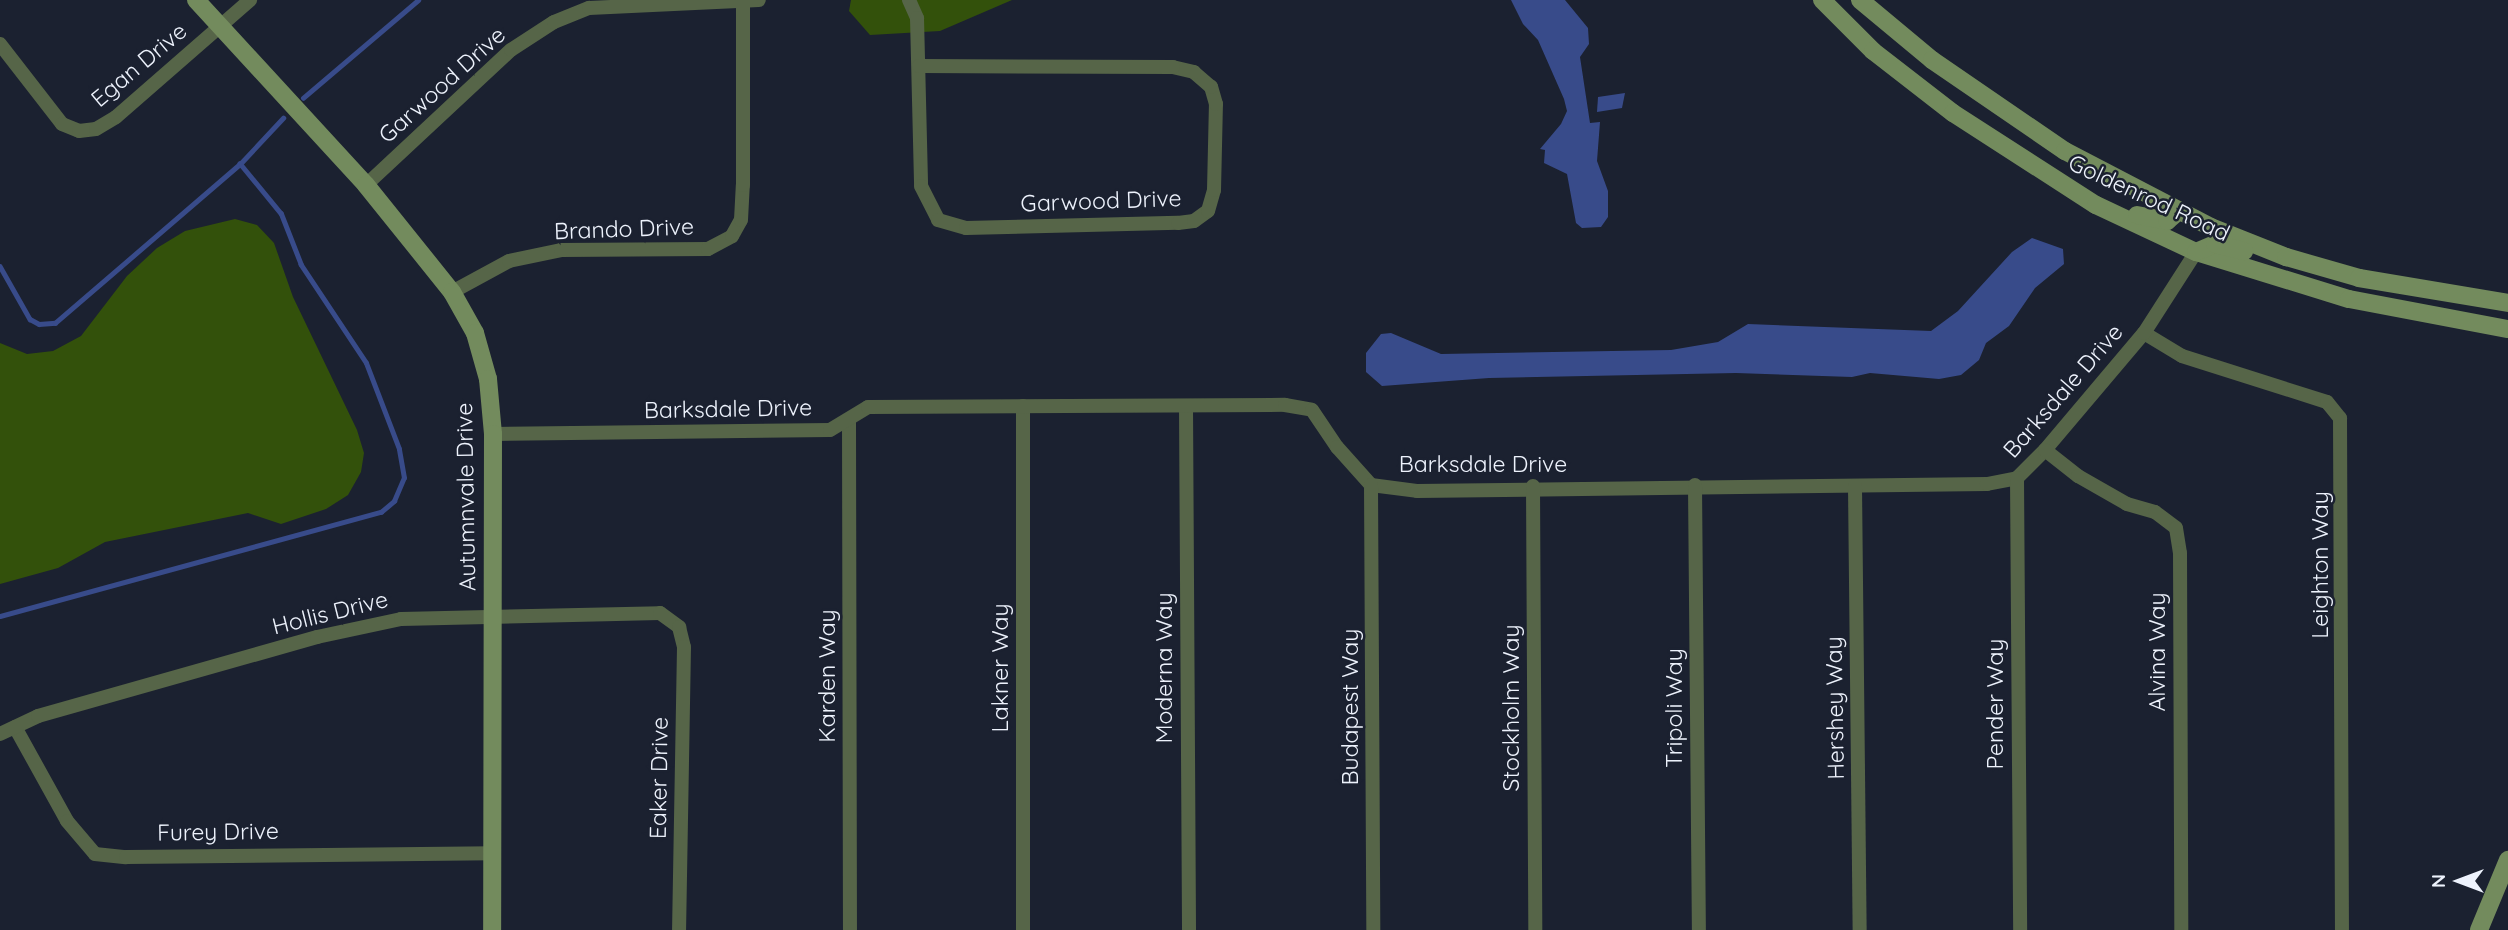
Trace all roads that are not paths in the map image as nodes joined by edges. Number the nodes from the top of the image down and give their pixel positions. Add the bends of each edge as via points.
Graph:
1 (196, 0) edge
2 (250, 0) edge
3 (759, 0) edge
4 (909, 0) edge
5 (1822, 0) edge
6 (1860, 0) edge
7 (743, 1) edge
8 (220, 27) junction
9 (0, 44) edge
10 (919, 66) junction
11 (366, 185) junction
12 (2096, 205) junction
13 (2179, 211) junction
14 (2196, 252) junction
15 (2286, 257) junction
16 (452, 292) junction
17 (2508, 303) edge
18 (2508, 329) edge
19 (2144, 332) junction
20 (1023, 406) junction
21 (1186, 406) junction
22 (849, 421) junction
23 (493, 434) junction
24 (2045, 450) junction
25 (2017, 478) junction
26 (1371, 485) junction
27 (1695, 485) junction
28 (1533, 486) junction
29 (1855, 486) junction
30 (492, 615) junction
31 (679, 627) joint
32 (15, 727) junction
33 (0, 734) edge
34 (492, 853) junction
35 (2508, 860) edge
36 (2508, 884) edge
37 (492, 930) edge
38 (679, 930) edge
39 (850, 930) edge
40 (1023, 930) edge
41 (1189, 930) edge
42 (1373, 930) edge
43 (1535, 930) edge
44 (1699, 930) edge
45 (1860, 930) edge
46 (2020, 930) edge
47 (2181, 930) edge
48 (2342, 930) edge
49 (2479, 930) edge
50 (2489, 930) edge

1 - 8 main road, Autumnvale Drive
2 - 8 street, Egan Drive
3 - 7 street, Garwood Drive
4 - 10 street, Garwood Drive via 917,18
5 - 12 main road, Goldenrod Road via 1873,51 1953,113
6 - 13 main road, Goldenrod Road via 1932,60 2065,151
7 - 11 street, Garwood Drive via 589,8 554,22 511,50
7 - 16 street, Brando Drive via 743,185 741,220 732,236 708,249 561,250 509,261
8 - 9 street, Egan Drive via 116,117 96,129 79,131 62,124 46,107
8 - 11 main road, Autumnvale Drive
10 - 10 street, Garwood Drive via 1173,67 1194,72 1211,88 1216,104 1214,190 1208,211 1194,221 1178,223 967,228 938,220 921,186
11 - 16 main road, Autumnvale Drive
12 - 13 main road via 2167,221
12 - 14 main road, Goldenrod Road
13 - 15 main road, Goldenrod Road
14 - 15 main road via 2216,244
14 - 18 main road, Goldenrod Road via 2349,299
14 - 19 street, Barksdale Drive
15 - 17 main road, Goldenrod Road via 2379,282
16 - 23 main road, Autumnvale Drive via 475,333 488,380
19 - 24 street, Barksdale Drive
19 - 48 street, Leighton Way via 2182,356 2327,402 2340,418
20 - 21 street, Barksdale Drive
20 - 22 street, Barksdale Drive via 868,407
20 - 40 street, Lakner Way
21 - 26 street, Barksdale Drive via 1285,405 1312,410
21 - 41 street, Moderna Way
22 - 23 street, Barksdale Drive via 830,430
22 - 39 street, Karden Way
23 - 30 main road, Autumnvale Drive
24 - 25 street, Barksdale Drive
24 - 47 street, Alvina Way via 2078,476 2127,504 2155,512 2175,528 2180,554
25 - 29 street, Barksdale Drive via 1987,484
25 - 46 street, Pender Way
26 - 28 street, Barksdale Drive via 1417,491
26 - 42 street, Budapest Way
27 - 28 street, Barksdale Drive
27 - 29 street, Barksdale Drive
27 - 44 street, Tripoli Way
28 - 43 street, Stockholm Way
29 - 45 street, Hershey Way
30 - 31 street, Hollis Drive via 660,614
30 - 32 street, Hollis Drive via 401,619 317,637 38,716
30 - 34 main road, Autumnvale Drive
31 - 38 street, Eaker Drive via 684,647
32 - 33 street, Hollis Drive
32 - 34 street, Furey Drive via 67,821 95,854
34 - 37 main road, Autumnvale Drive
35 - 49 main road
36 - 50 main road

